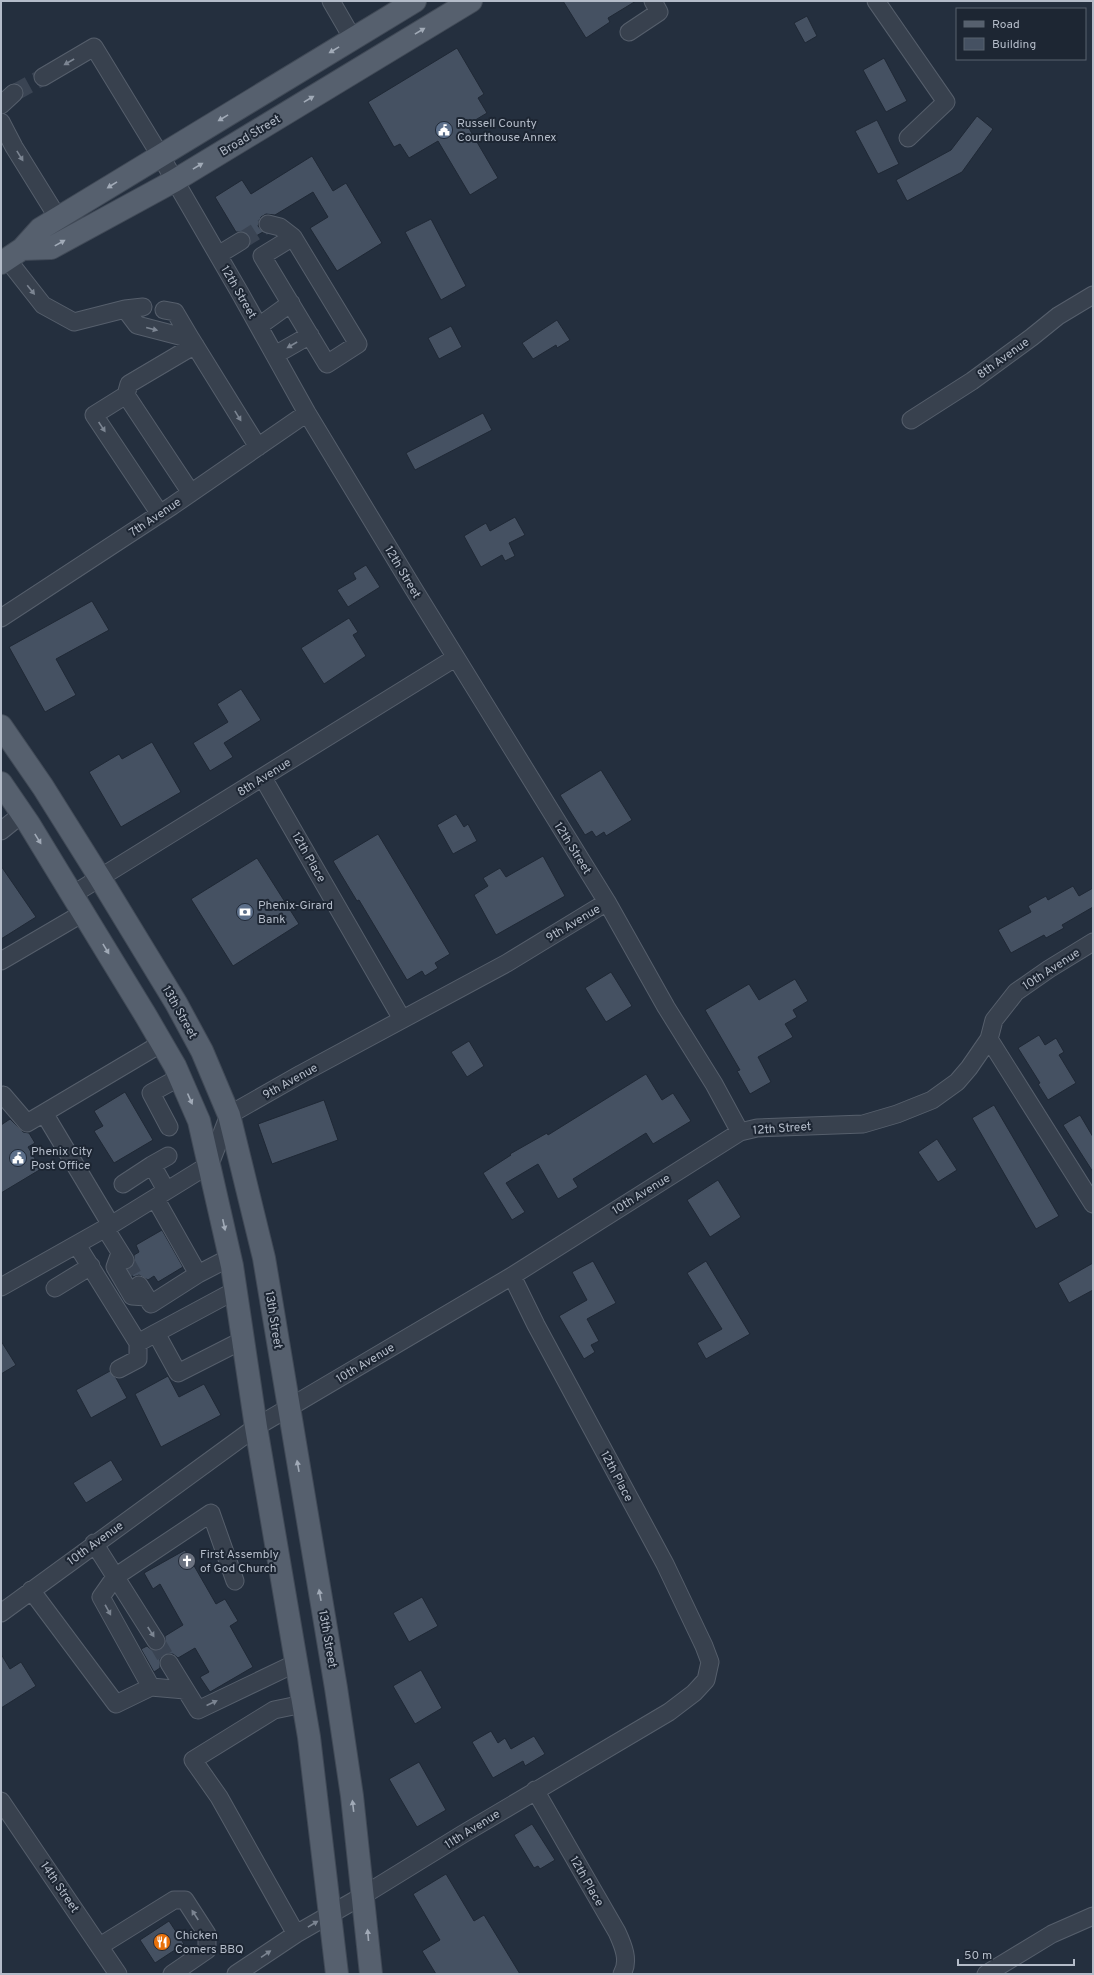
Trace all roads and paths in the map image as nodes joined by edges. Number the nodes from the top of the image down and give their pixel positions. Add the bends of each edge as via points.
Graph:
1 (331, 1) edge
2 (415, 1) edge
3 (470, 1) edge
4 (653, 1) edge
5 (876, 1) edge
6 (629, 32) dead end
7 (353, 39) junction
8 (43, 76) tunnel mouth
9 (14, 93) tunnel mouth
10 (1, 105) edge
11 (1, 122) edge
12 (908, 138) dead end
13 (160, 155) junction
14 (174, 181) junction
15 (58, 218) junction
16 (268, 224) dead end
17 (293, 237) junction
18 (241, 240) tunnel mouth
19 (218, 255) junction
20 (10, 257) edge
21 (1093, 295) edge
22 (291, 303) junction
23 (143, 307) dead end
24 (125, 309) junction
25 (164, 310) dead end
26 (259, 326) junction
27 (310, 335) junction
28 (193, 342) junction
29 (275, 355) junction
30 (126, 395) junction
31 (307, 413) junction
32 (911, 420) dead end
33 (258, 447) junction
34 (191, 493) junction
35 (160, 514) junction
36 (1, 618) edge
37 (455, 658) junction
38 (1, 726) edge
39 (263, 778) junction
40 (1, 783) edge
41 (22, 814) junction
42 (1, 831) edge
43 (100, 878) junction
44 (607, 902) junction
45 (78, 904) junction
46 (1093, 942) edge
47 (1, 961) edge
48 (402, 1019) junction
49 (989, 1039) junction
50 (162, 1043) junction
51 (180, 1077) junction
52 (3, 1095) dead end
53 (44, 1113) junction
54 (229, 1116) junction
55 (169, 1127) dead end
56 (740, 1132) junction
57 (168, 1156) dead end
58 (210, 1164) junction
59 (152, 1165) junction
60 (123, 1184) dead end
61 (160, 1194) junction
62 (1093, 1204) edge
63 (108, 1227) junction
64 (77, 1245) junction
65 (231, 1257) junction
66 (90, 1266) junction
67 (198, 1274) junction
68 (512, 1276) junction
69 (1, 1287) edge
70 (55, 1288) dead end
71 (236, 1290) junction
72 (156, 1333) junction
73 (243, 1340) junction
74 (138, 1344) junction
75 (119, 1369) dead end
76 (289, 1408) junction
77 (256, 1427) junction
78 (94, 1543) junction
79 (115, 1577) junction
80 (235, 1582) dead end
81 (31, 1590) junction
82 (1, 1613) edge
83 (156, 1641) tunnel mouth
84 (169, 1663) tunnel mouth
85 (296, 1663) junction
86 (706, 1680) joint
87 (152, 1687) junction
88 (185, 1690) junction
89 (303, 1704) junction
90 (535, 1790) junction
91 (2, 1806) edge
92 (364, 1895) junction
93 (331, 1913) junction
94 (1093, 1916) edge
95 (296, 1934) junction
96 (100, 1946) junction
97 (118, 1974) edge
98 (172, 1974) edge
99 (236, 1974) edge
100 (338, 1974) edge
101 (371, 1974) edge
102 (622, 1974) edge
103 (986, 1974) edge

1 - 7 street
2 - 7 main road
14 -> 3 main road, Broad Street
4 - 6 street via 659,12
5 - 12 street via 946,102
7 -> 13 main road
13 -> 8 street, 12th Street via 94,47
9 - 10 street
11 -> 15 street
13 - 14 street, 12th Street
13 -> 15 main road
14 - 19 street, 12th Street
20 -> 14 main road, Broad Street via 51,248
15 - 20 main road via 40,230
16 - 17 street via 280,227
17 - 22 street via 262,256
17 - 27 street via 358,344 327,364
18 - 19 street
19 - 26 street, 12th Street
20 -> 24 street via 43,305 74,322
21 - 32 street, 8th Avenue via 1058,316 972,381
22 - 26 street
22 - 27 street
23 - 24 street
24 -> 28 street via 137,326
25 - 28 street via 175,312
26 - 29 street, 12th Street
27 -> 29 street
28 - 30 street via 130,384
28 -> 33 street
29 - 31 street, 12th Street
30 - 34 street
30 -> 35 street via 94,415
31 - 33 street, 7th Avenue
31 - 37 street, 12th Street
33 - 34 street, 7th Avenue
34 - 35 street, 7th Avenue
35 - 36 street, 7th Avenue
37 - 39 street, 8th Avenue
37 - 44 street, 12th Street
38 - 43 main road, 13th Street
39 - 43 street, 8th Avenue
39 - 48 street, 12th Place
40 - 41 main road
41 - 42 street
41 -> 45 main road
43 - 45 street, 8th Avenue
43 - 54 main road, 13th Street via 184,1016 202,1050
44 - 48 street, 9th Avenue via 507,963
44 - 56 street, 12th Street
45 - 47 street, 8th Avenue
45 -> 50 main road
46 - 49 street, 10th Avenue via 1016,992 994,1020
48 - 54 street, 9th Avenue
49 - 56 street, 12th Street via 957,1082 932,1100 898,1114 864,1124 764,1128
49 - 62 street
50 - 51 main road
50 - 53 street
51 - 55 street via 151,1093
51 -> 58 main road via 199,1121
52 - 53 street via 27,1123
53 - 63 street
54 - 58 street
54 - 76 main road, 13th Street via 264,1258
56 - 68 street, 10th Avenue
57 - 59 street
58 - 61 street
58 -> 65 main road
59 - 60 street
59 - 61 street
61 - 63 street
61 - 67 street
63 - 64 street
63 - 67 street via 122,1256 116,1267 132,1296 143,1291 151,1304
64 - 66 street
64 - 69 street
65 - 67 street
65 - 71 main road
66 - 70 street
66 - 74 street
68 - 76 street, 10th Avenue
68 - 86 street, 12th Place via 665,1564 710,1662
71 - 72 street
71 - 73 main road
72 - 73 street via 178,1373
72 - 74 street
73 - 77 main road
74 - 75 street via 138,1359
76 - 77 street, 10th Avenue
92 -> 76 main road, 13th Street via 337,1696
77 - 78 street, 10th Avenue
77 - 85 main road
78 - 79 street
78 - 81 street, 10th Avenue
79 - 80 street via 212,1513
79 -> 83 street
79 -> 87 street via 101,1597
81 - 82 street, 10th Avenue
81 - 87 street via 116,1704
84 - 88 street
88 -> 85 street via 198,1710
85 - 89 main road
86 - 90 street, 11th Avenue via 669,1712
87 - 88 street
89 - 93 main road
89 - 95 street via 274,1710 193,1760 219,1797
90 - 92 street, 11th Avenue
90 - 102 street, 12th Place via 617,1932 625,1950 625,1969
91 - 96 street, 14th Street
92 - 93 street, 11th Avenue
101 -> 92 main road, 13th Street
95 -> 93 street, 11th Avenue
93 - 100 main road
94 - 103 street via 1052,1934
99 -> 95 street, 11th Avenue
96 - 97 street, 14th Street
98 -> 96 street via 207,1950 207,1934 185,1900 174,1900

